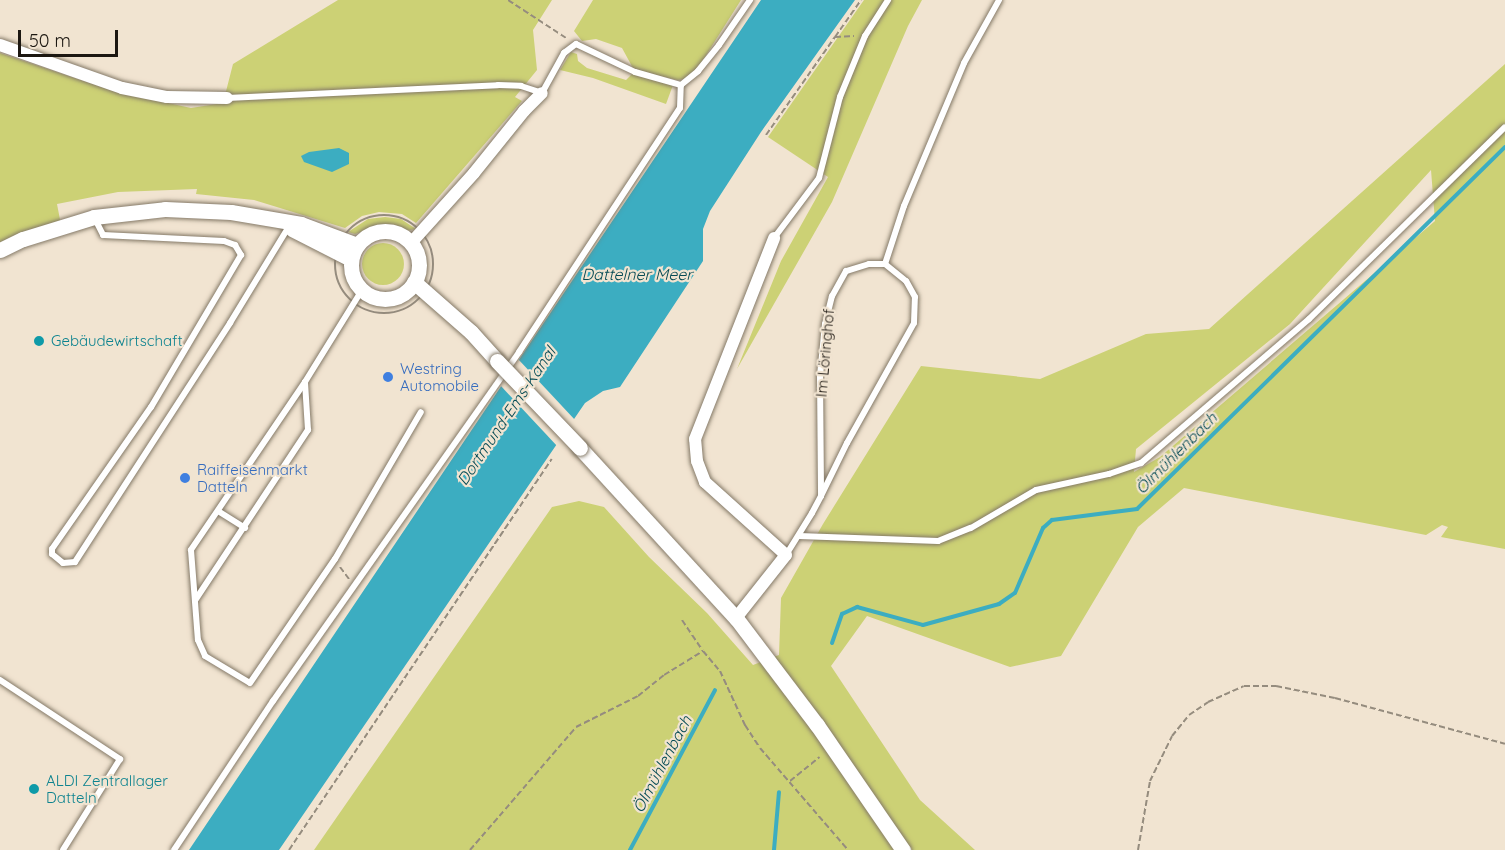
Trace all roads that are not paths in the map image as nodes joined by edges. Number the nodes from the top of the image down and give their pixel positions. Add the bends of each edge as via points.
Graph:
1 (750, 0) edge
2 (888, 0) edge
3 (999, 0) edge
4 (0, 45) edge
5 (681, 85) junction
6 (542, 93) junction
7 (227, 98) joint
8 (1505, 127) edge
9 (94, 217) junction
10 (261, 217) junction
11 (288, 228) junction
12 (417, 238) junction
13 (774, 238) joint
14 (338, 244) junction
15 (0, 250) edge
16 (354, 252) junction
17 (885, 264) junction
18 (419, 287) junction
19 (362, 290) junction
20 (305, 382) junction
21 (421, 412) dead end
22 (821, 496) junction
23 (218, 511) junction
24 (245, 528) junction
25 (799, 536) junction
26 (786, 555) junction
27 (195, 599) junction
28 (736, 618) junction
29 (0, 680) edge
30 (63, 850) edge
31 (174, 850) edge
32 (903, 850) edge

1 - 5 lane via 698,71
2 - 13 lane via 866,36 840,97 819,178
3 - 17 lane via 964,63 904,206
4 - 7 street via 122,88 167,97
5 - 6 lane via 635,72 576,44 564,53
5 - 31 lane via 680,108 519,352 273,701
6 - 7 lane via 521,86 498,85
6 - 12 street
8 - 25 lane via 1309,320 1141,463 1036,490 972,528 938,541
9 - 10 street via 165,208
9 - 11 lane via 103,235 224,241 235,245 241,255 151,407 52,549 52,554 63,563 75,562
9 - 15 street via 22,239
10 - 11 street
10 - 14 street via 301,224
11 - 14 street
12 - 16 street via 378,232 366,236
12 - 18 street
13 - 26 street via 695,440 705,482
14 - 16 street
16 - 19 street via 351,270
17 - 22 lane, Im Löringhof via 906,281 915,297 914,323
17 - 22 lane, Im Löringhof via 846,271 832,296 820,376
18 - 19 street via 395,297 372,296
18 - 28 street, bridge via 471,332
19 - 20 lane
20 - 23 lane
20 - 24 lane via 308,430
21 - 27 lane via 335,559 250,683 205,656 198,640
22 - 25 lane, Im Löringhof
23 - 24 lane
23 - 27 lane via 191,550
24 - 27 lane
25 - 26 lane, Im Löringhof
26 - 28 street, Im Löringhof
28 - 32 street via 833,747
29 - 30 lane via 120,759

